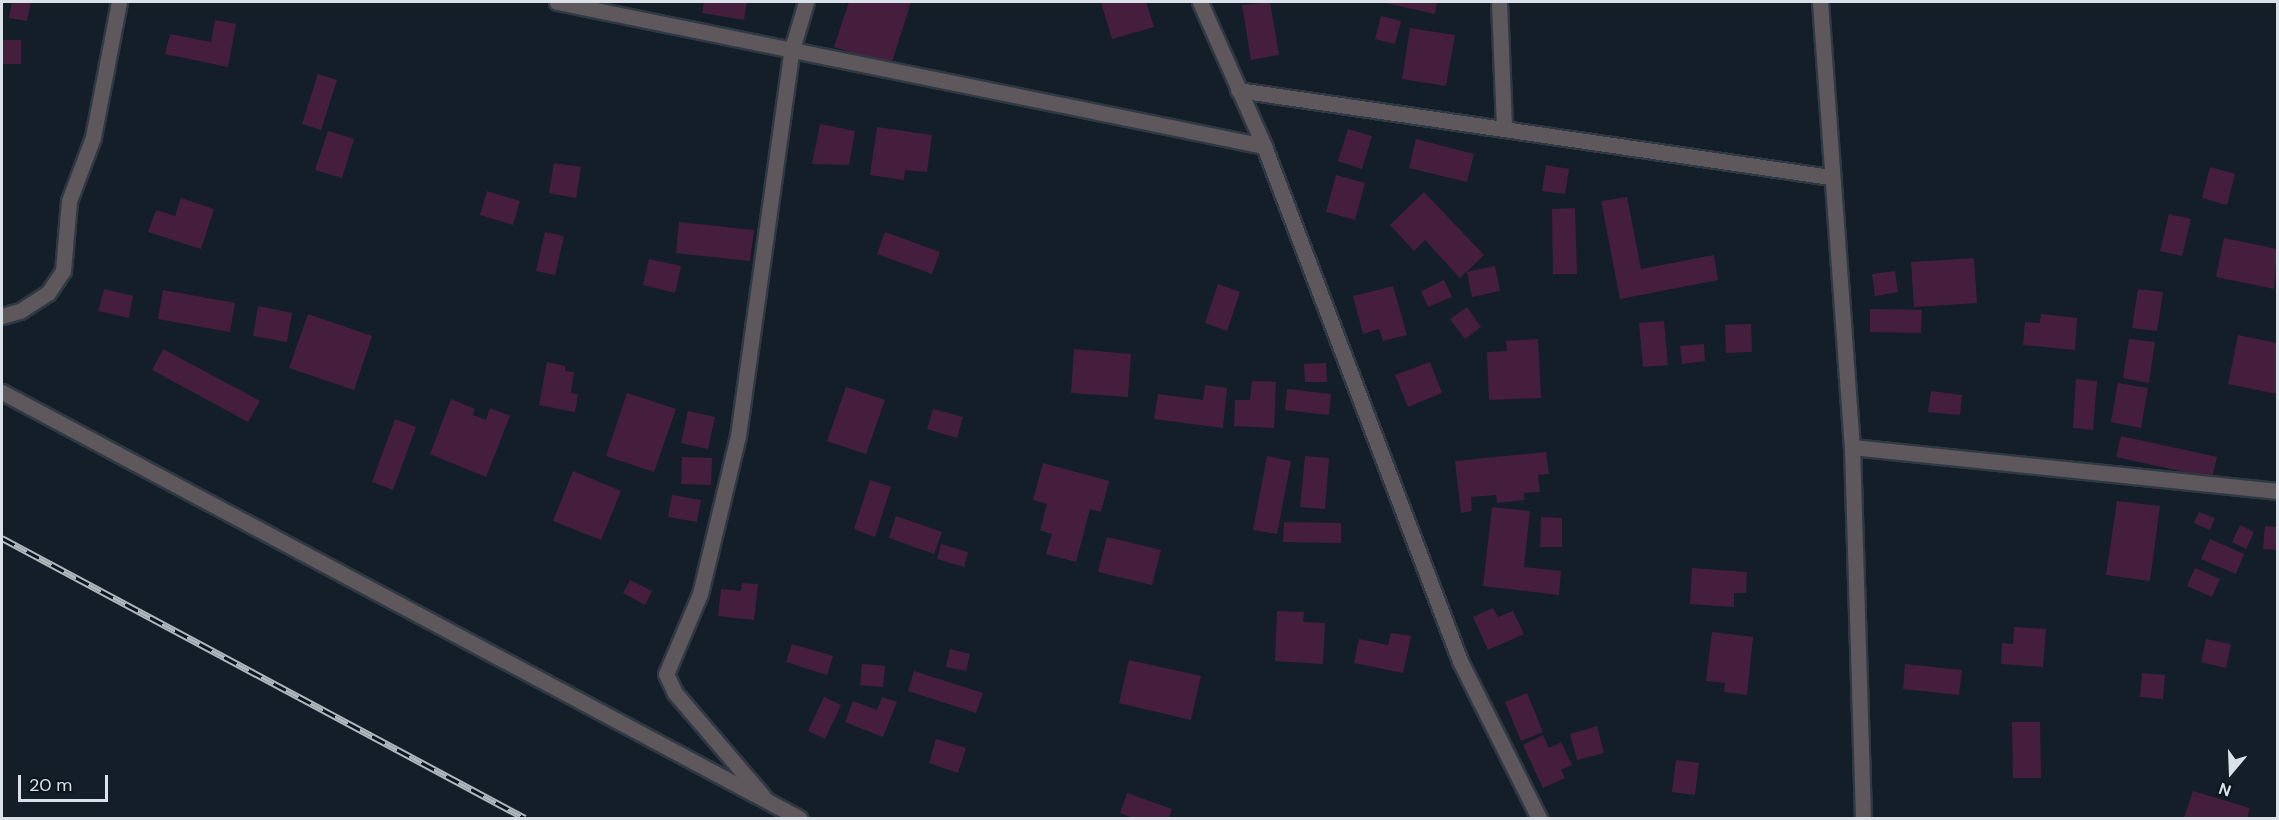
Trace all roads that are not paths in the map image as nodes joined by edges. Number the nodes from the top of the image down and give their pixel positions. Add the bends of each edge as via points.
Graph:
1 (119, 2) edge
2 (557, 2) edge
3 (806, 2) edge
4 (1200, 2) edge
5 (1499, 2) edge
6 (1820, 2) edge
7 (792, 49) junction
8 (1238, 90) junction
9 (1504, 129) junction
10 (1264, 146) junction
11 (1830, 177) junction
12 (2, 316) edge
13 (2, 392) edge
14 (1852, 447) junction
15 (2277, 491) edge
16 (769, 802) junction
17 (799, 819) edge
18 (1539, 819) edge
19 (1863, 819) edge

1 - 12 street via 93,137 69,201 63,271 48,293 20,311
2 - 7 street
3 - 7 street
4 - 8 street
5 - 9 street
6 - 11 street
7 - 10 street
7 - 16 street via 738,436 700,594 666,674 675,693
8 - 9 street
8 - 10 street
9 - 11 street
10 - 18 street via 1460,662
11 - 14 street
13 - 16 street
14 - 15 street
14 - 19 street
16 - 17 street

